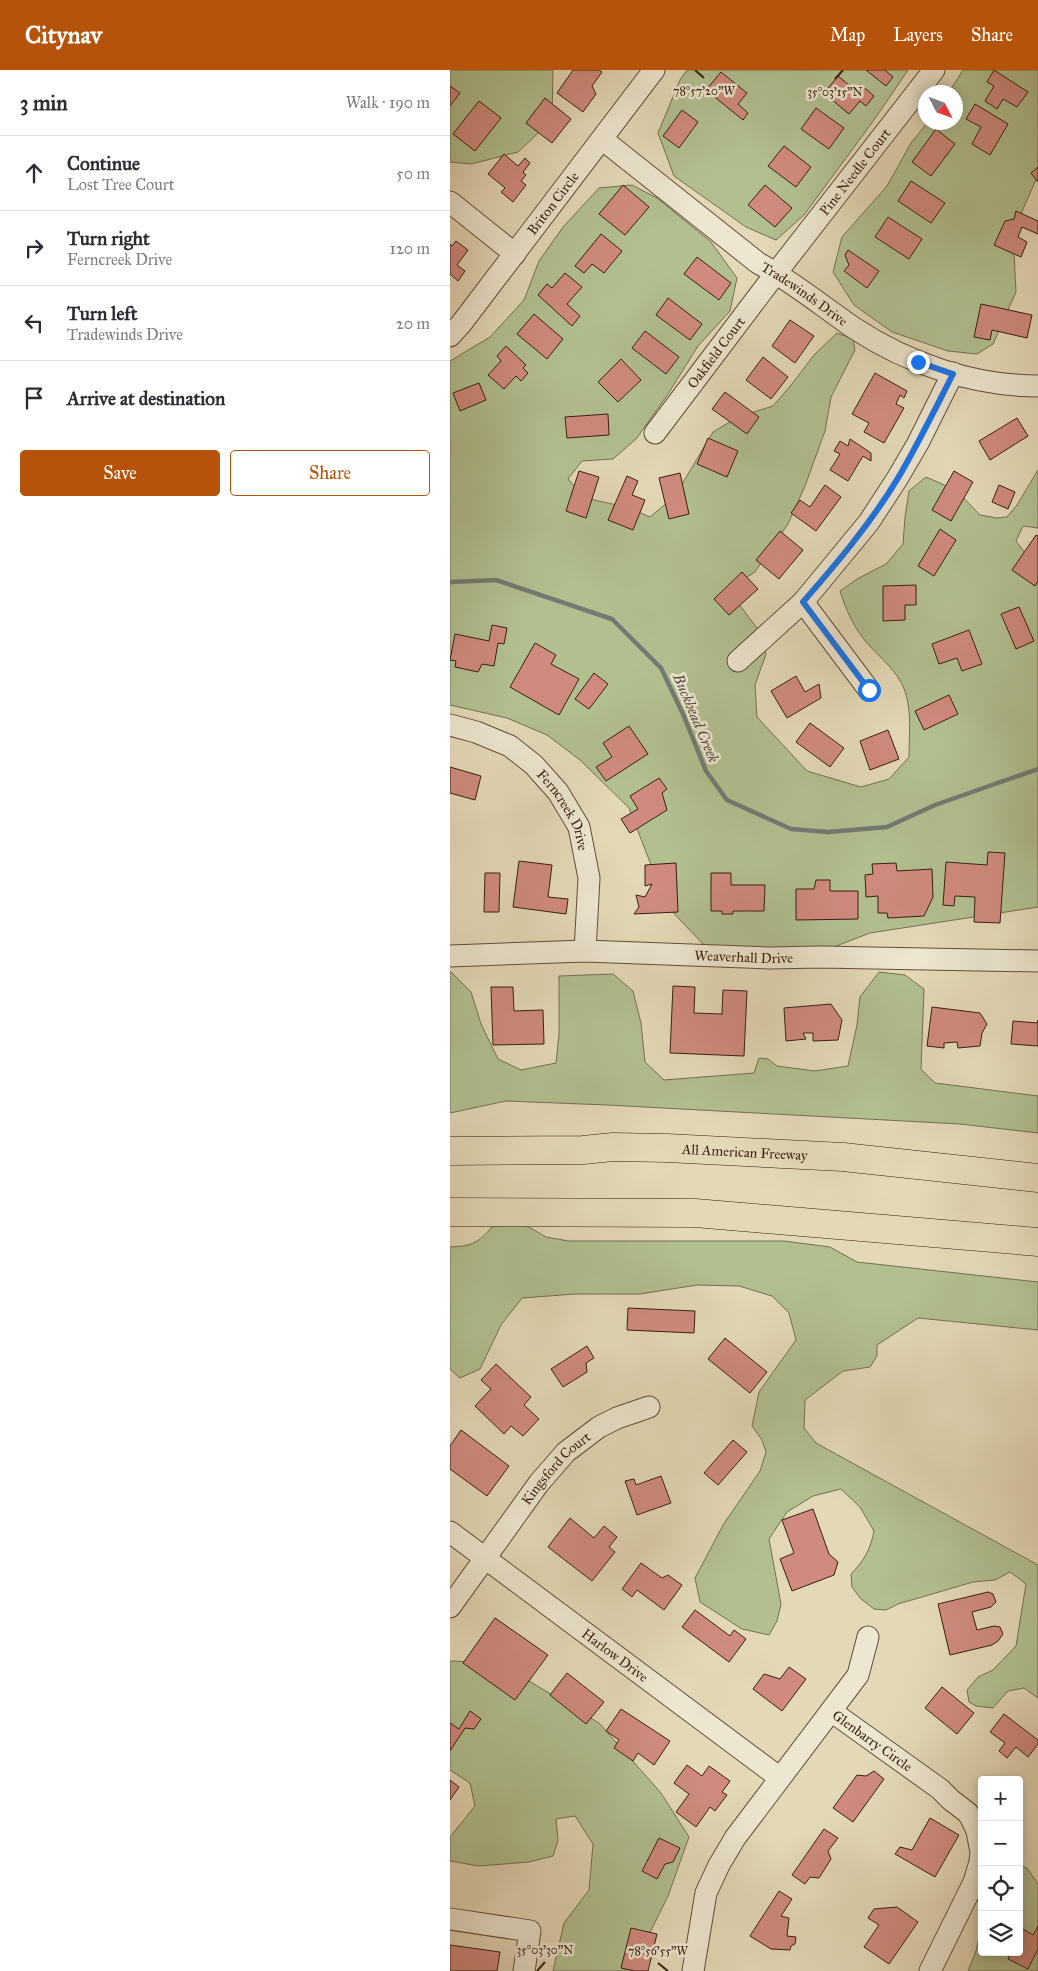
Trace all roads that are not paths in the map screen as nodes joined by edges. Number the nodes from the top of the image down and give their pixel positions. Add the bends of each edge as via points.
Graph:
1 (934, 70) edge
2 (650, 71) edge
3 (602, 140) junction
4 (450, 202) edge
5 (515, 254) junction
6 (776, 273) junction
7 (450, 336) edge
8 (953, 374) junction
9 (1038, 386) edge
10 (655, 433) dead end
11 (803, 602) junction
12 (738, 661) dead end
13 (869, 690) dead end
14 (450, 725) edge
15 (585, 952) junction
16 (450, 956) edge
17 (1038, 961) edge
18 (450, 1151) edge
19 (1038, 1171) edge
20 (1005, 1174) junction
21 (1038, 1178) edge
22 (450, 1212) edge
23 (993, 1238) junction
24 (1038, 1242) edge
25 (1038, 1256) edge
26 (649, 1407) dead end
27 (450, 1532) edge
28 (485, 1558) junction
29 (450, 1607) edge
30 (868, 1637) dead end
31 (831, 1711) junction
32 (780, 1778) junction
33 (450, 1919) edge
34 (524, 1971) edge
35 (693, 1971) edge
36 (930, 1971) edge

1 - 6 street, Pine Needle Court
2 - 3 street, Briton Circle
3 - 5 street, Briton Circle
3 - 6 street, Tradewinds Drive via 758,263
4 - 5 street
5 - 7 street, Briton Circle
6 - 8 street, Tradewinds Drive via 882,344 918,362
6 - 10 street, Oakfield Court
8 - 9 street, Tradewinds Drive via 998,383
8 - 11 street via 897,479 864,529
11 - 12 street
11 - 13 street
14 - 15 street, Ferncreek Drive via 510,746 534,765 558,792 579,827 589,878
15 - 16 street, Weaverhall Drive
15 - 17 street, Weaverhall Drive
18 - 20 highway, All American Freeway via 667,1148 843,1157
19 - 20 highway
20 - 21 highway, All American Freeway
22 - 23 highway via 695,1213
23 - 24 highway
23 - 25 highway
26 - 28 street, Kingsford Court via 598,1427 566,1452 539,1483
27 - 28 street, Harlow Drive
28 - 29 street, Kingsford Court
28 - 32 street, Harlow Drive
30 - 31 street via 858,1675
31 - 32 street, Glenbarry Circle
31 - 36 street, Glenbarry Circle via 940,1789 968,1813 977,1831 981,1852 978,1872
32 - 35 street, Glenbarry Circle via 735,1838 709,1886
33 - 34 street via 530,1931

